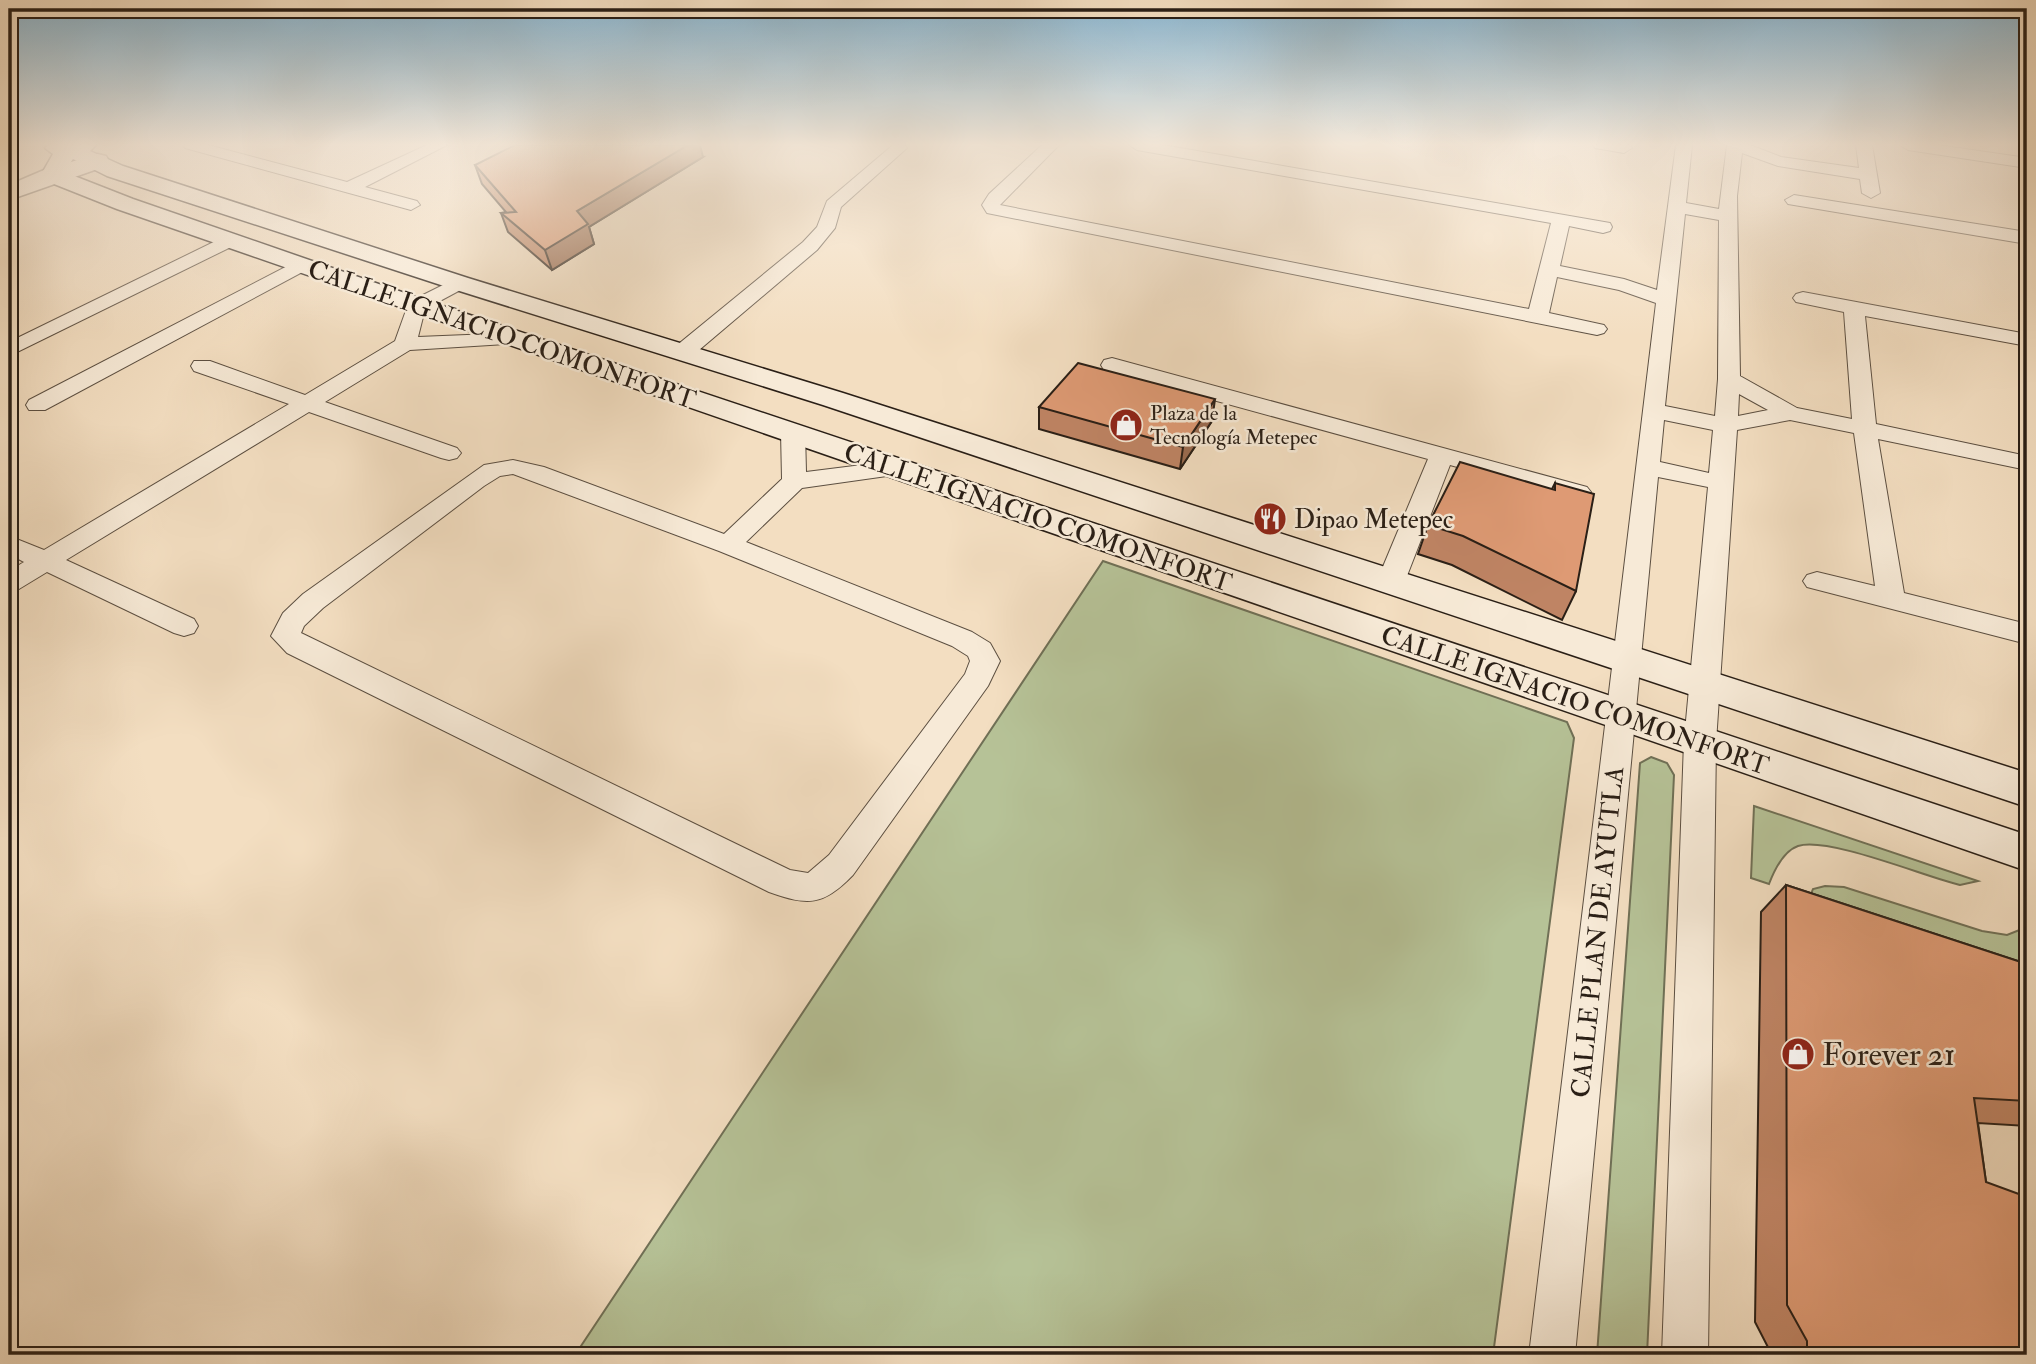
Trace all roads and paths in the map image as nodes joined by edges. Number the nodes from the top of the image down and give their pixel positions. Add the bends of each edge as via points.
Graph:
1 (142, 209) edge
2 (231, 209) edge
3 (831, 209) edge
4 (993, 209) edge
5 (1497, 209) edge
6 (1680, 209) edge
7 (1724, 209) edge
8 (1847, 209) edge
9 (1873, 209) edge
10 (1874, 213) junction
11 (1561, 220) junction
12 (1603, 227) dead end
13 (2027, 238) edge
14 (228, 241) junction
15 (300, 265) junction
16 (1550, 266) junction
17 (459, 283) junction
18 (1668, 290) junction
19 (1803, 298) dead end
20 (415, 306) junction
21 (1854, 307) junction
22 (1538, 316) junction
23 (1597, 329) dead end
24 (514, 339) junction
25 (2027, 340) edge
26 (405, 344) junction
27 (9, 350) edge
28 (684, 351) junction
29 (1112, 365) dead end
30 (202, 366) dead end
31 (1729, 379) junction
32 (307, 402) junction
33 (37, 405) dead end
34 (1654, 411) junction
35 (1790, 413) junction
36 (1726, 425) junction
37 (1865, 430) junction
38 (793, 432) junction
39 (449, 453) dead end
40 (1443, 455) junction
41 (2027, 463) edge
42 (1647, 467) junction
43 (894, 468) junction
44 (794, 481) junction
45 (1722, 483) junction
46 (1578, 492) edge
47 (9, 544) edge
48 (728, 545) junction
49 (46, 561) junction
50 (1391, 581) junction
51 (1817, 581) dead end
52 (9, 583) edge
53 (1891, 600) junction
54 (184, 626) dead end
55 (2027, 634) edge
56 (1626, 659) junction
57 (1706, 684) junction
58 (1620, 716) junction
59 (1700, 742) junction
60 (2027, 790) edge
61 (2027, 853) edge
62 (1552, 1355) edge
63 (1685, 1355) edge

1 - 14 main road, CALLE IGNACIO COMONFORT
2 - 17 main road, CALLE IGNACIO COMONFORT
3 - 28 street via 825,228 810,246
4 - 22 street
5 - 11 street
6 - 18 street, CALLE PLAN DE AYUTLA
7 - 31 street
8 - 10 street
9 - 10 street
10 - 13 street
11 - 12 street
11 - 16 street
14 - 15 main road, CALLE IGNACIO COMONFORT
14 - 27 street
15 - 20 main road, CALLE IGNACIO COMONFORT
15 - 33 street
16 - 18 street
16 - 22 street
17 - 20 street
17 - 28 main road, CALLE IGNACIO COMONFORT
18 - 34 street, CALLE PLAN DE AYUTLA
19 - 21 street
20 - 24 main road, CALLE IGNACIO COMONFORT
20 - 26 street
21 - 25 street
21 - 37 street
22 - 23 street
24 - 26 street
24 - 38 main road, CALLE IGNACIO COMONFORT
26 - 32 street
28 - 50 main road, CALLE IGNACIO COMONFORT
29 - 40 street
30 - 32 street
31 - 35 street
31 - 36 street
32 - 39 street
32 - 49 street
34 - 36 street
34 - 42 street, CALLE PLAN DE AYUTLA
35 - 36 street
35 - 37 street
36 - 45 street
37 - 41 street
37 - 53 street
38 - 43 main road, CALLE IGNACIO COMONFORT
38 - 44 street
40 - 46 street
40 - 50 street
42 - 45 street
42 - 56 street, CALLE PLAN DE AYUTLA
43 - 44 street
43 - 58 main road, CALLE IGNACIO COMONFORT
44 - 48 street
45 - 57 street
47 - 49 street
48 - 48 street via 962,639 980,650 985,661 978,678 841,865 821,884 805,890 297,646 285,636 293,620 313,601 494,470 513,467 535,472
49 - 52 street
49 - 54 street
50 - 56 main road, CALLE IGNACIO COMONFORT
51 - 53 street
53 - 55 street
56 - 57 main road, CALLE IGNACIO COMONFORT
56 - 58 street, CALLE PLAN DE AYUTLA
57 - 59 street
57 - 60 main road, CALLE IGNACIO COMONFORT
58 - 59 main road, CALLE IGNACIO COMONFORT
58 - 62 street, CALLE PLAN DE AYUTLA
59 - 61 main road, CALLE IGNACIO COMONFORT
59 - 63 street

